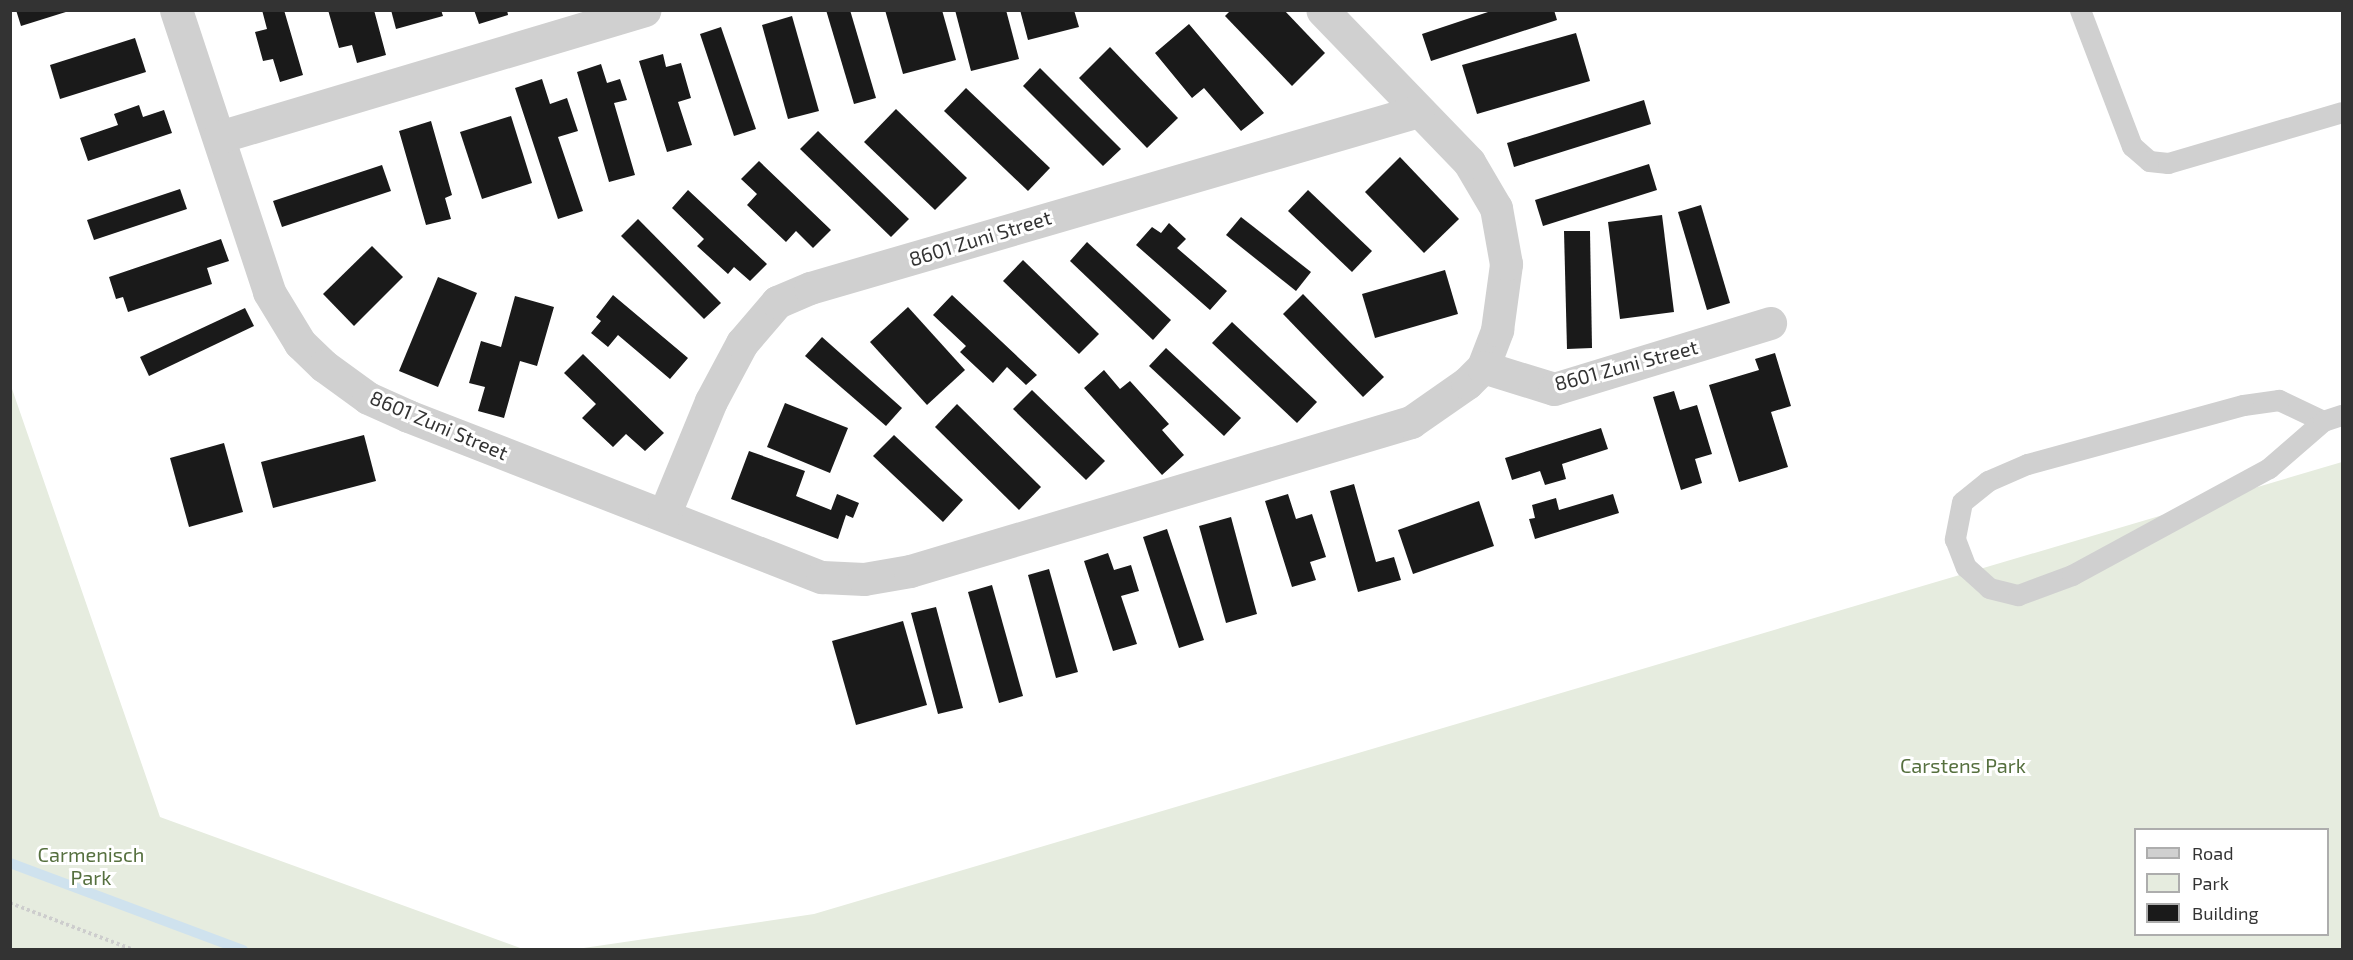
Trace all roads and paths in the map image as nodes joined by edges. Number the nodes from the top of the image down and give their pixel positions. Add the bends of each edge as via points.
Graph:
1 (176, 10) edge
2 (644, 10) edge
3 (1322, 10) edge
4 (2080, 10) edge
5 (1419, 111) junction
6 (2343, 111) edge
7 (219, 136) junction
8 (1770, 324) dead end
9 (1483, 367) junction
10 (2333, 418) edge
11 (664, 515) junction
12 (10, 903) edge
13 (134, 950) edge

1 - 7 street, 8601 Zuni Street
2 - 7 street
3 - 5 street, 8601 Zuni Street
4 - 6 lane via 2132,146 2149,161 2168,163
5 - 9 street, 8601 Zuni Street via 1469,162 1496,208 1506,264 1497,330
5 - 11 street, 8601 Zuni Street via 912,258 777,302 742,343 711,401
7 - 11 street, 8601 Zuni Street via 269,292 290,330 324,366 368,398 408,416
8 - 9 street, 8601 Zuni Street via 1554,389
9 - 11 street, 8601 Zuni Street via 1467,383 1411,422 910,572 864,579 822,577
10 - 10 lane via 2270,468 2072,575 2019,595 1989,588 1966,567 1955,540 1962,502 1988,481 2027,464 2243,405 2279,400
12 - 13 path

